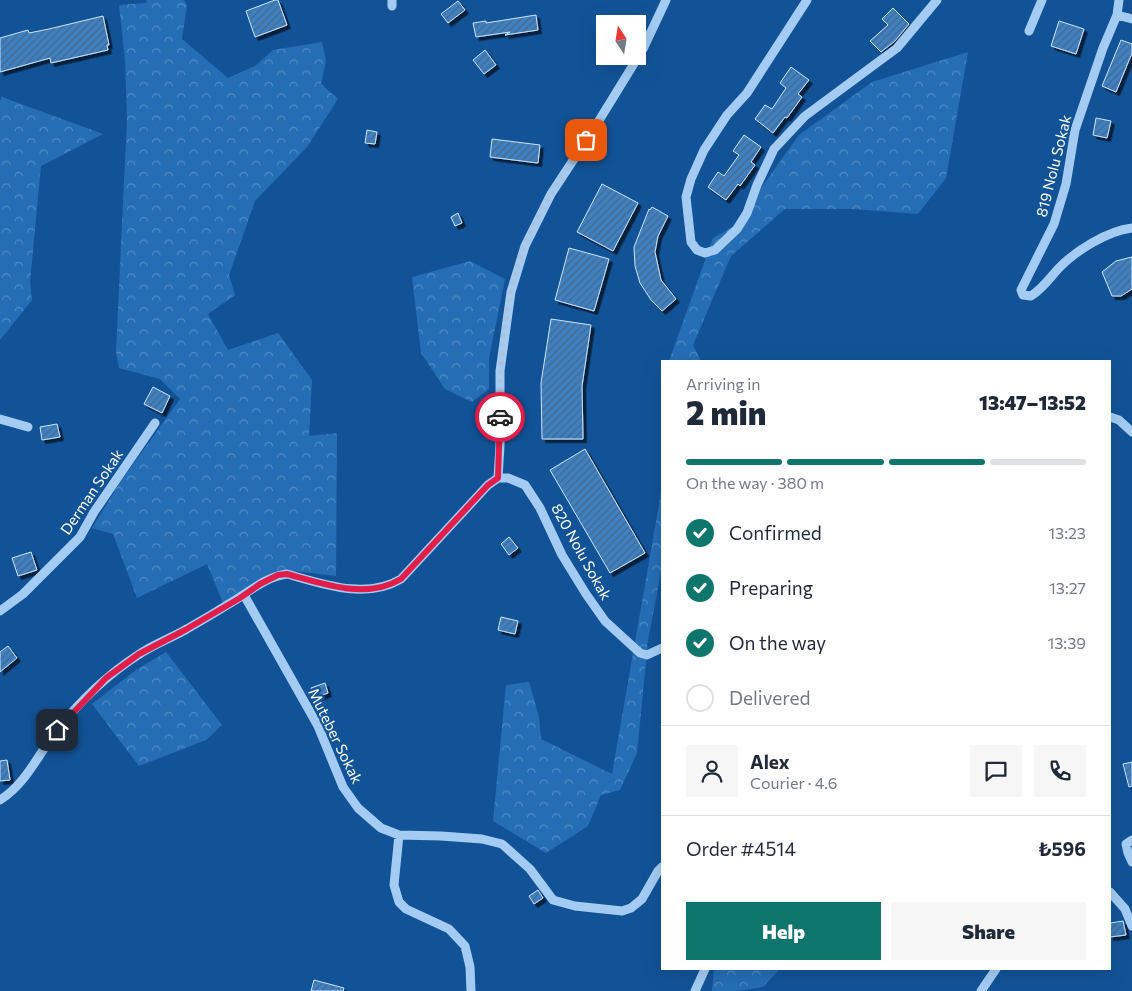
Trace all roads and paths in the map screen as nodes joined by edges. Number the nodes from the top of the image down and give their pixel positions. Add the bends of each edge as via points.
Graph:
1 (665, 0) edge
2 (807, 0) edge
3 (1042, 0) edge
4 (1118, 0) edge
5 (935, 2) edge
6 (1118, 15) junction
7 (1132, 19) edge
8 (1029, 31) dead end
9 (1132, 228) edge
10 (1111, 417) edge
11 (0, 419) edge
12 (155, 423) dead end
13 (28, 427) dead end
14 (1132, 432) edge
15 (498, 478) junction
16 (244, 595) junction
17 (0, 611) edge
18 (661, 648) edge
19 (0, 800) edge
20 (399, 835) junction
21 (1132, 840) edge
22 (1132, 862) edge
23 (661, 868) edge
24 (1111, 893) edge
25 (1132, 926) edge
26 (705, 970) edge
27 (995, 970) edge
28 (471, 991) edge
29 (696, 991) edge
30 (981, 991) edge

1 - 15 street via 643,49 551,194 525,246 510,292 500,371
2 - 5 street via 747,93 727,115 704,150 691,179 686,197 691,242 697,250 705,253 715,250 737,229 774,149 805,116 897,48
3 - 8 street
4 - 6 street, 819 Nolu Sokak
6 - 7 street
6 - 9 street, 819 Nolu Sokak via 1075,130 1066,184 1054,224 1020,290 1031,296 1082,249
10 - 14 street
11 - 13 street
12 - 17 street, Derman Sokak via 80,537 23,594
15 - 16 street via 401,579 390,586 357,590 287,574 269,579
15 - 18 street, 820 Nolu Sokak via 508,478 525,485 567,563 605,621 640,653 647,655
16 - 19 street via 139,654 106,678 57,730 18,784
16 - 20 street, Muteber Sokak via 318,726 342,787 358,808 381,828
20 - 23 street, Muteber Sokak via 482,839 502,844 530,869 553,900 575,906 622,911 631,908 642,899
20 - 28 street via 394,885 399,902 406,910 449,929 465,946
21 - 22 street via 1126,844
24 - 25 street via 1125,909
26 - 29 street
27 - 30 street

